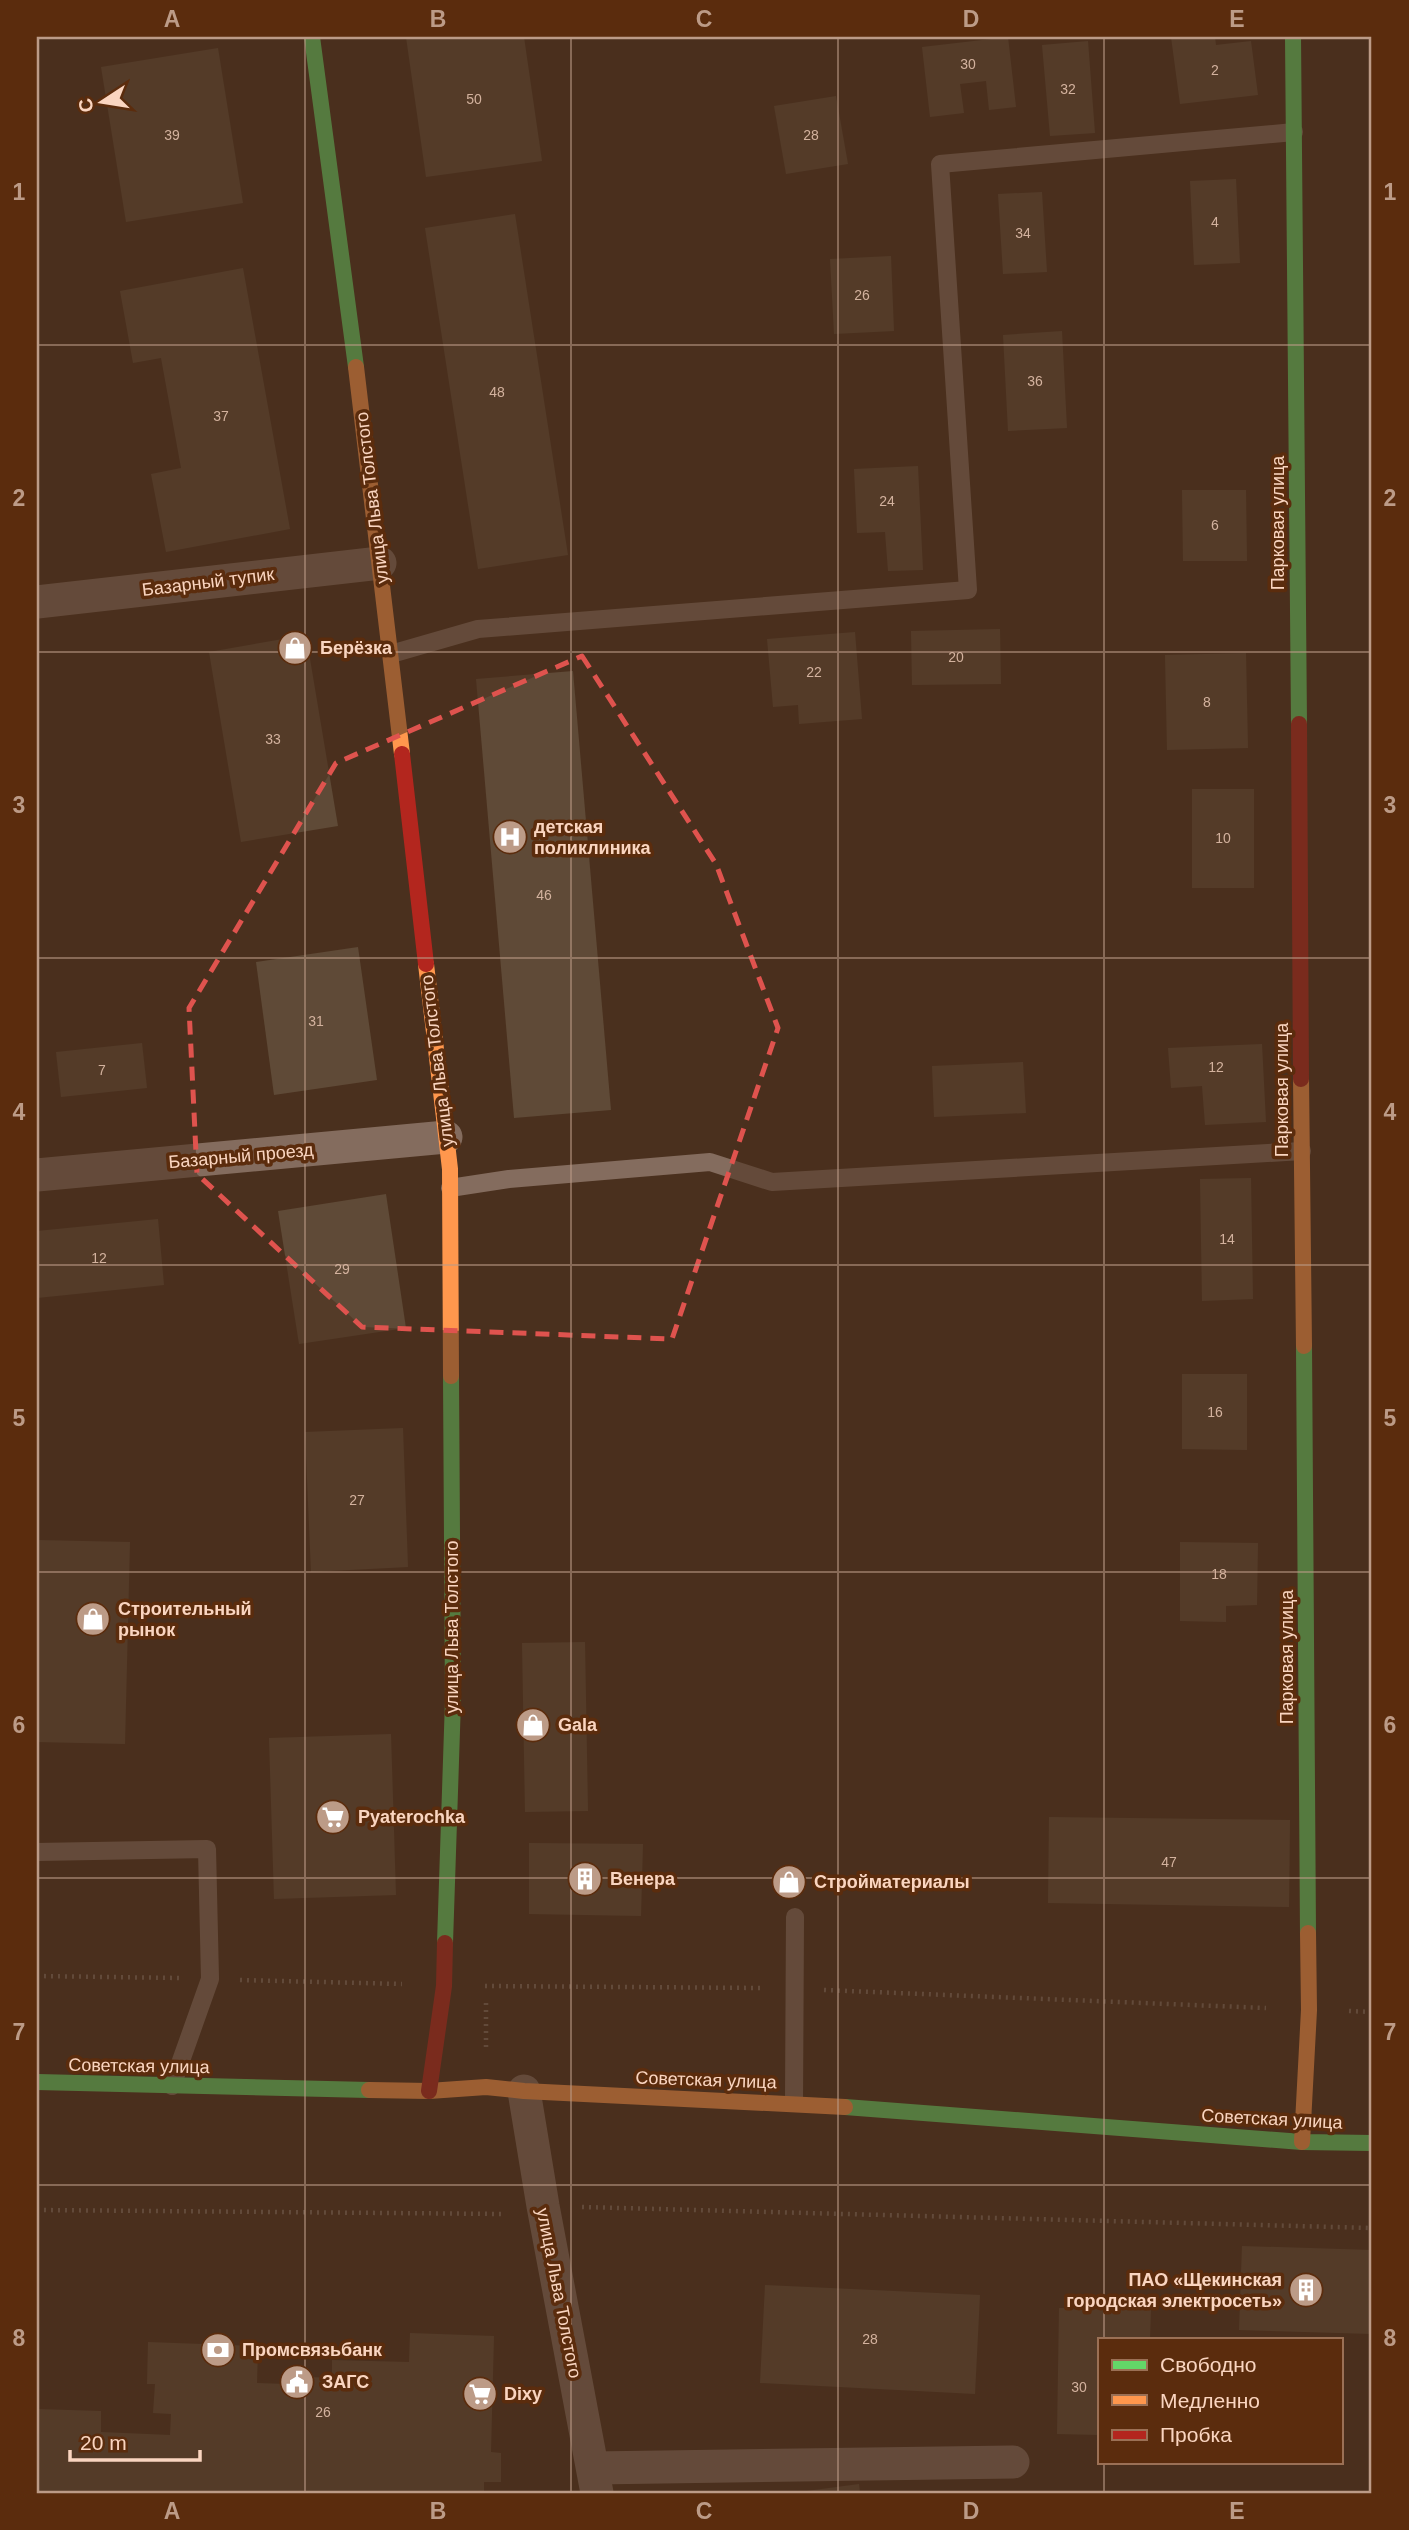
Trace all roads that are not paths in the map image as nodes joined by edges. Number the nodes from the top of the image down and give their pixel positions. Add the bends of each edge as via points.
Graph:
1 (313, 37) edge
2 (1293, 37) edge
3 (1294, 132) junction
4 (380, 563) junction
5 (37, 602) edge
6 (391, 654) junction
7 (446, 1137) junction
8 (1302, 1151) junction
9 (37, 1175) edge
10 (450, 1188) junction
11 (37, 1852) edge
12 (795, 1917) dead end
13 (37, 2082) edge
14 (172, 2086) junction
15 (429, 2091) junction
16 (524, 2091) junction
17 (794, 2102) junction
18 (1302, 2142) junction
19 (1372, 2143) edge
20 (1013, 2462) dead end
21 (595, 2481) edge

1 - 4 street, улица Льва Толстого
2 - 3 street, Парковая улица
3 - 6 lane via 940,164 968,590 478,629
3 - 8 street, Парковая улица
4 - 5 street, Базарный тупик
4 - 6 street, улица Льва Толстого
6 - 7 street, улица Льва Толстого
7 - 9 street, Базарный проезд
7 - 10 street, улица Льва Толстого
8 - 10 lane via 772,1182 710,1162
8 - 18 street, Парковая улица via 1309,2010
10 - 15 street, улица Льва Толстого via 453,1700 444,1986
11 - 14 lane via 207,1849 210,1979
12 - 17 lane
13 - 14 street, Советская улица
14 - 15 street, Советская улица
15 - 16 street, Советская улица via 486,2087
16 - 17 street, Советская улица
16 - 21 street, улица Льва Толстого
17 - 18 street, Советская улица
18 - 19 street, Советская улица
20 - 21 street

